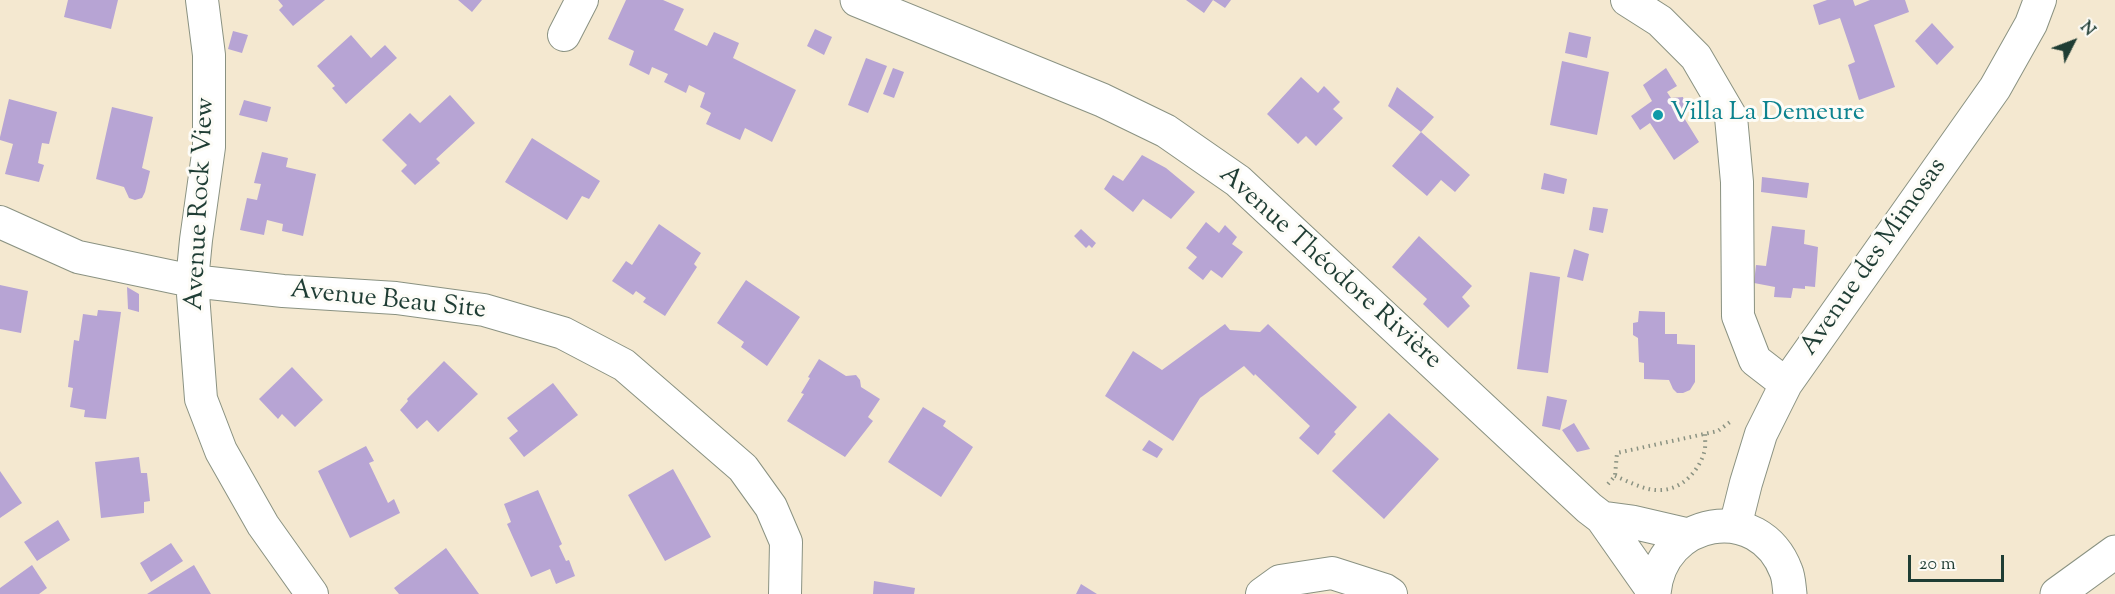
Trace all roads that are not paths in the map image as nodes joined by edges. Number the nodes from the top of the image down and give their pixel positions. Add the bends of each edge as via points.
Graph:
1 (202, 0) edge
2 (582, 0) edge
3 (857, 0) edge
4 (1627, 0) edge
5 (2040, 0) edge
6 (564, 35) dead end
7 (0, 222) edge
8 (192, 281) junction
9 (1786, 384) junction
10 (1596, 513) junction
11 (1735, 527) junction
12 (1688, 535) junction
13 (2115, 552) edge
14 (1654, 593) edge
15 (312, 594) edge
16 (785, 594) edge
17 (1262, 594) edge
18 (1391, 594) edge
19 (1790, 594) edge
20 (2057, 594) edge

1 - 8 street, Avenue Rock View via 209,55 209,147
2 - 6 street
3 - 10 main road, Avenue Théodore Rivière via 1102,100 1166,131 1238,181
4 - 9 street via 1660,21 1696,57 1731,117 1737,182 1738,316 1755,360
5 - 9 street, Avenue des Mimosas via 1995,88
7 - 8 street, Avenue Beau Site via 78,257
8 - 15 street, Avenue Rock View via 201,399 221,451 262,525
8 - 16 street, Avenue Beau Site via 407,299 484,310 563,333 624,365 743,468 771,507 786,542
9 - 11 street, Avenue des Mimosas via 1761,434
10 - 12 main road
10 - 14 main road, Avenue Théodore Rivière
11 - 12 main road via 1711,527
11 - 19 main road via 1757,536 1774,551 1786,572
12 - 14 main road via 1670,549 1658,570
13 - 20 main road
17 - 18 street via 1280,581 1332,573

